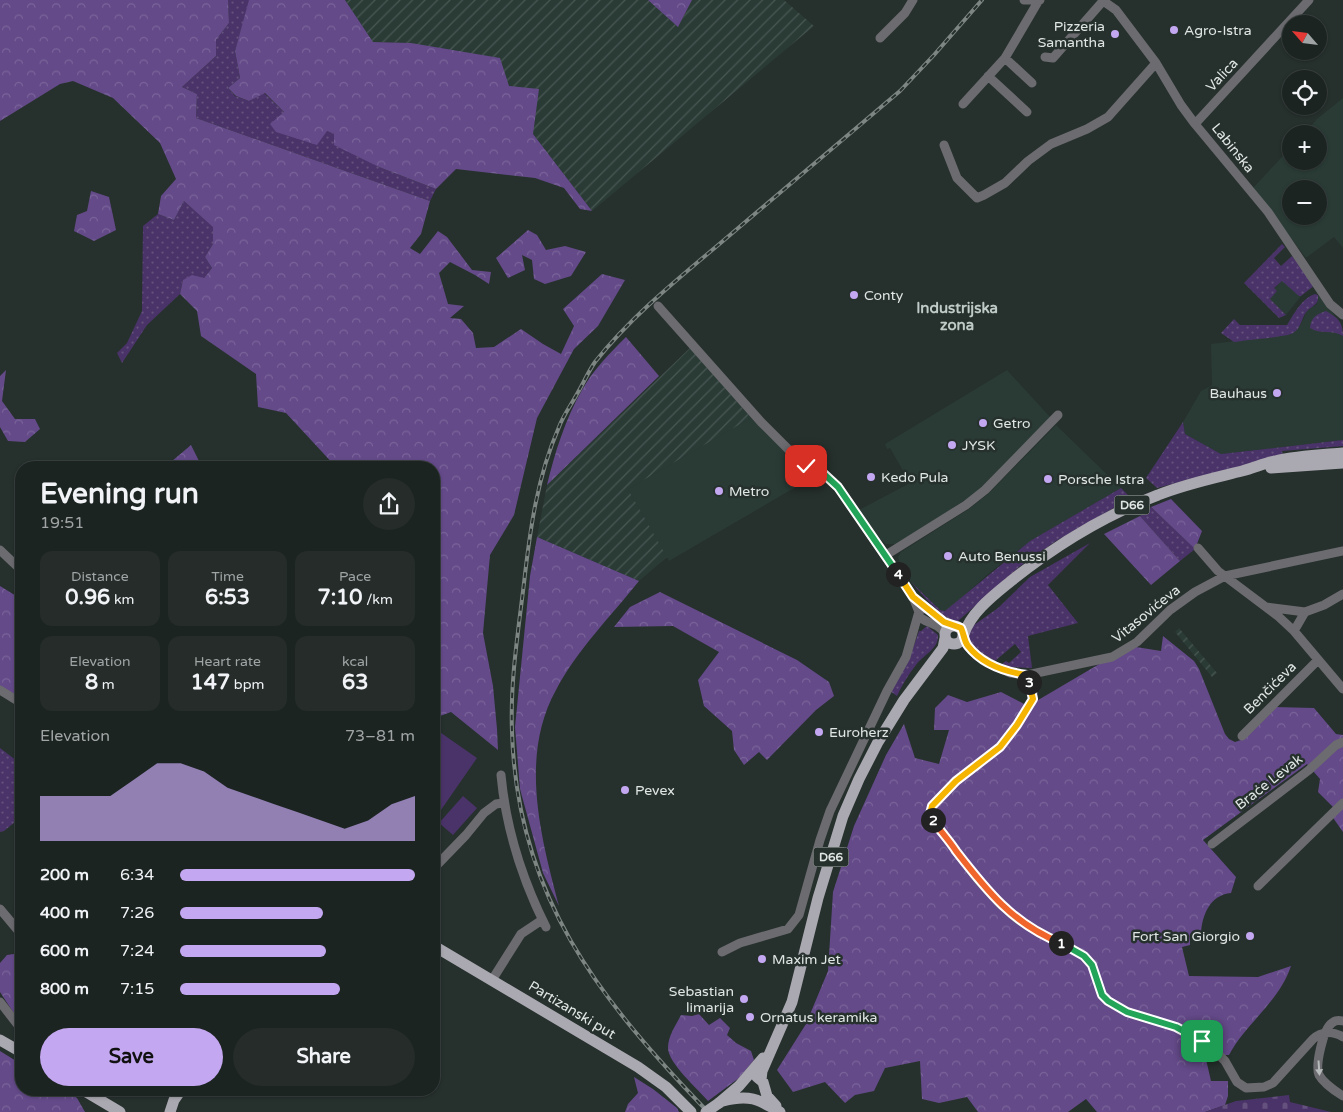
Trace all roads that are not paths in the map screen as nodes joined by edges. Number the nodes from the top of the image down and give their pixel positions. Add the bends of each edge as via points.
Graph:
1 (914, 0) edge
2 (1024, 0) edge
3 (1040, 0) edge
4 (1102, 0) edge
5 (1309, 0) edge
6 (880, 38) dead end
7 (1045, 57) dead end
8 (1005, 58) junction
9 (1156, 63) junction
10 (988, 76) junction
11 (1032, 83) dead end
12 (963, 104) dead end
13 (1026, 112) dead end
14 (1195, 124) junction
15 (944, 145) dead end
16 (658, 306) dead end
17 (1343, 315) edge
18 (1058, 416) dead end
19 (1343, 453) edge
20 (1343, 463) edge
21 (1259, 467) junction
22 (1198, 548) dead end
23 (0, 550) edge
24 (1343, 551) edge
25 (886, 555) junction
26 (15, 564) edge
27 (1224, 576) junction
28 (1343, 594) edge
29 (1265, 607) junction
30 (1305, 612) junction
31 (922, 614) junction
32 (1294, 631) junction
33 (955, 638) junction
34 (1318, 660) junction
35 (1027, 675) junction
36 (1343, 689) edge
37 (0, 690) edge
38 (15, 699) edge
39 (1242, 736) dead end
40 (1343, 742) edge
41 (501, 775) dead end
42 (503, 803) junction
43 (1343, 804) edge
44 (1212, 844) dead end
45 (440, 862) edge
46 (1258, 886) dead end
47 (0, 909) edge
48 (15, 927) edge
49 (440, 950) edge
50 (722, 952) dead end
51 (492, 980) junction
52 (0, 1002) edge
53 (15, 1021) edge
54 (1343, 1021) edge
55 (1325, 1033) junction
56 (1343, 1037) edge
57 (0, 1040) edge
58 (773, 1045) junction
59 (15, 1049) edge
60 (745, 1079) junction
61 (763, 1085) junction
62 (1342, 1092) edge
63 (93, 1096) edge
64 (177, 1096) edge
65 (749, 1098) junction
66 (720, 1102) junction
67 (690, 1111) edge
68 (120, 1112) edge
69 (170, 1112) edge
70 (706, 1112) edge
71 (780, 1112) edge

1 - 6 street
2 - 3 street
3 - 8 street
4 - 7 street via 1053,58
4 - 9 street, Labinska via 1116,10
5 - 14 street, Valica
8 - 10 street
8 - 11 street
9 - 14 street, Labinska
9 - 15 street via 1108,117 1051,144 1005,183 984,196 977,198 957,178
10 - 12 street
10 - 13 street
14 - 17 street, Labinska via 1268,212 1330,304
16 - 25 street, Vitasovićeva via 757,418 801,462 824,474 838,487
18 - 25 street via 985,490
19 - 21 main road, D66 via 1275,461
20 - 21 main road, D66
21 - 33 main road, D66 via 1206,480 1124,508 1060,544 1020,574 979,610
22 - 27 street, Benčićeva
23 - 26 street
24 - 27 street, Vitasovićeva
25 - 31 street, Vitasovićeva
27 - 29 street, Benčićeva
27 - 35 street, Vitasovićeva via 1170,610 1137,642 1112,657
28 - 30 street via 1324,606
29 - 30 street, Benčićeva
29 - 32 street, Benčićeva
30 - 32 street
31 - 33 street, Vitasovićeva via 944,622
31 - 50 street via 906,658 830,811 799,915 788,929 740,943
32 - 34 street, Benčićeva
33 - 35 street, Vitasovićeva via 995,666
33 - 58 main road, D66 via 904,700 878,742 843,816 792,1002
34 - 36 street, Benčićeva
34 - 39 street, Benčićeva
35 - 55 street via 1033,699 1017,725 1000,747 956,781 932,806 930,814 978,880 1017,919 1084,956 1092,965 1102,995 1108,1001 1127,1012 1187,1032 1216,1052 1237,1082 1246,1088 1273,1083 1313,1039
37 - 38 street
40 - 44 street, Braće Levak
41 - 42 street
42 - 45 street via 484,813
42 - 51 street via 517,858 544,923 521,934
43 - 46 street
47 - 48 street
49 - 51 main road, Partizanski put
51 - 67 main road, Partizanski put via 638,1067 666,1087
52 - 53 street
54 - 55 street via 1332,1022
55 - 56 street
55 -> 62 street via 1317,1069 1320,1077
57 - 59 main road
58 - 60 main road, D66
58 - 61 main road, D66 via 762,1071
60 - 61 main road via 756,1076
60 - 65 main road via 741,1091
60 - 66 main road
61 - 65 main road via 761,1095
61 - 71 main road
63 - 68 main road
64 - 69 main road
65 - 66 main road
65 - 71 main road
66 - 70 main road, bridge

